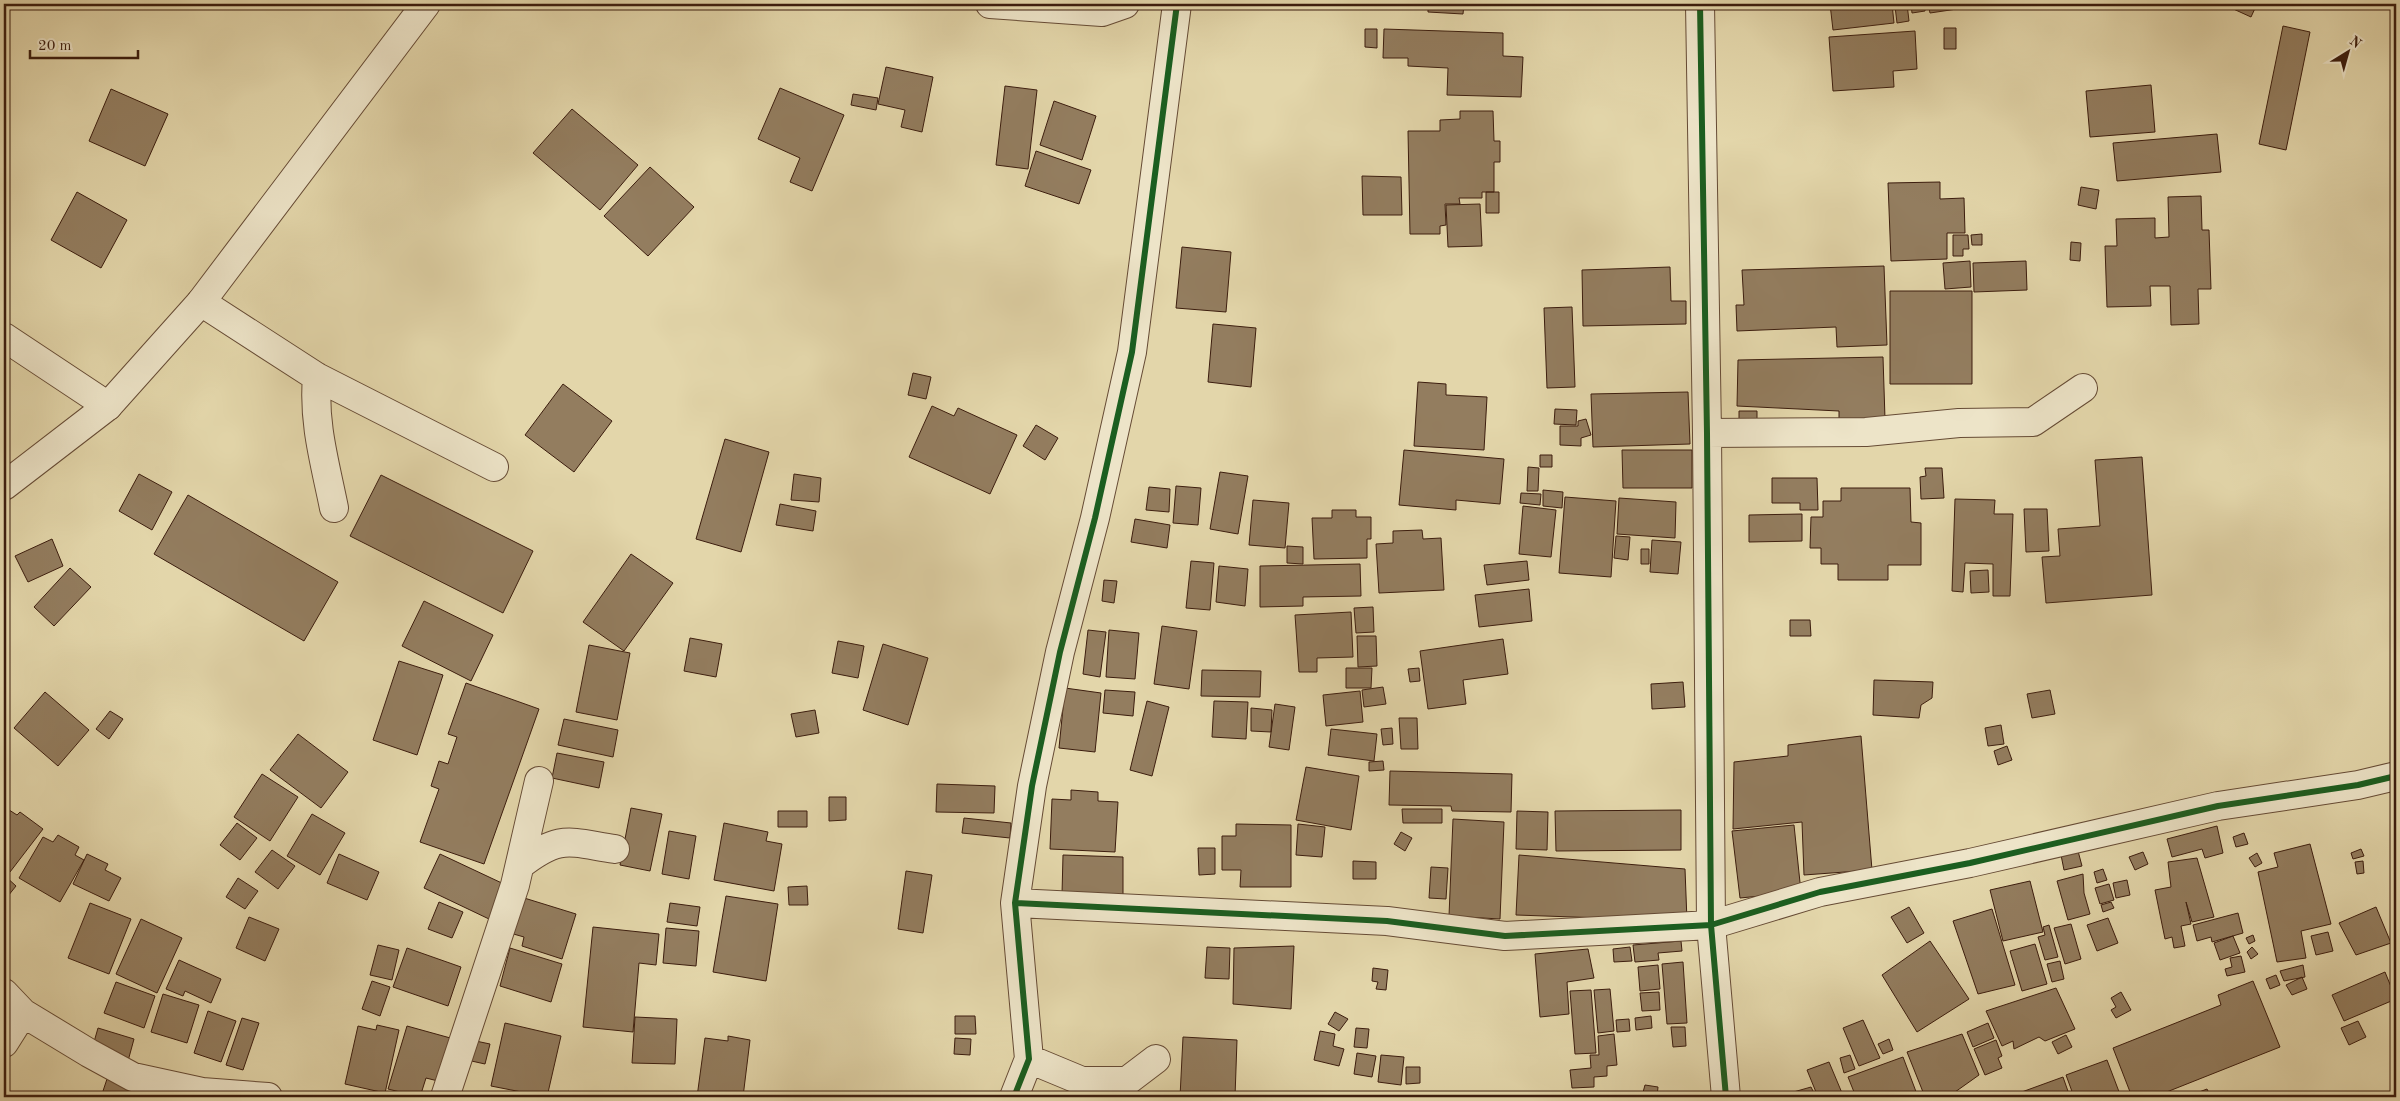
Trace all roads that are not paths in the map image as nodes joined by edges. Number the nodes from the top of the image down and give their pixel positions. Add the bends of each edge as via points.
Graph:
1 (426, 4) edge
2 (990, 4) edge
3 (1124, 4) edge
4 (1177, 4) edge
5 (1700, 4) edge
6 (201, 302) junction
7 (4, 337) edge
8 (317, 377) junction
9 (2083, 388) dead end
10 (108, 406) junction
11 (1707, 433) junction
12 (494, 467) dead end
13 (4, 486) edge
14 (334, 508) dead end
15 (2396, 776) edge
16 (539, 781) dead end
17 (615, 849) dead end
18 (520, 866) junction
19 (1015, 903) junction
20 (1711, 925) junction
21 (4, 993) edge
22 (24, 1013) junction
23 (4, 1043) edge
24 (1029, 1059) junction
25 (1156, 1060) dead end
26 (226, 1096) edge
27 (268, 1097) edge
28 (445, 1097) edge
29 (1014, 1097) edge
30 (1726, 1097) edge

1 - 6 street
2 - 3 street via 1102,12
4 - 19 street via 1132,352 1095,518 1060,652 1032,786
5 - 11 street
6 - 8 street
6 - 10 street
7 - 10 street
8 - 12 street
8 - 14 street via 315,406 319,437
9 - 11 street via 2033,422 1960,423 1866,432
10 - 13 street
11 - 20 street
15 - 20 street via 2358,786 2218,806 1970,863 1820,892
16 - 18 street
17 - 18 street via 567,841 541,849
18 - 28 street
19 - 20 street via 1387,921 1505,936
19 - 24 street
20 - 30 street
21 - 22 street
22 - 23 street
22 - 26 street via 133,1077
24 - 25 street via 1082,1081 1128,1081
24 - 29 street
26 - 27 street

